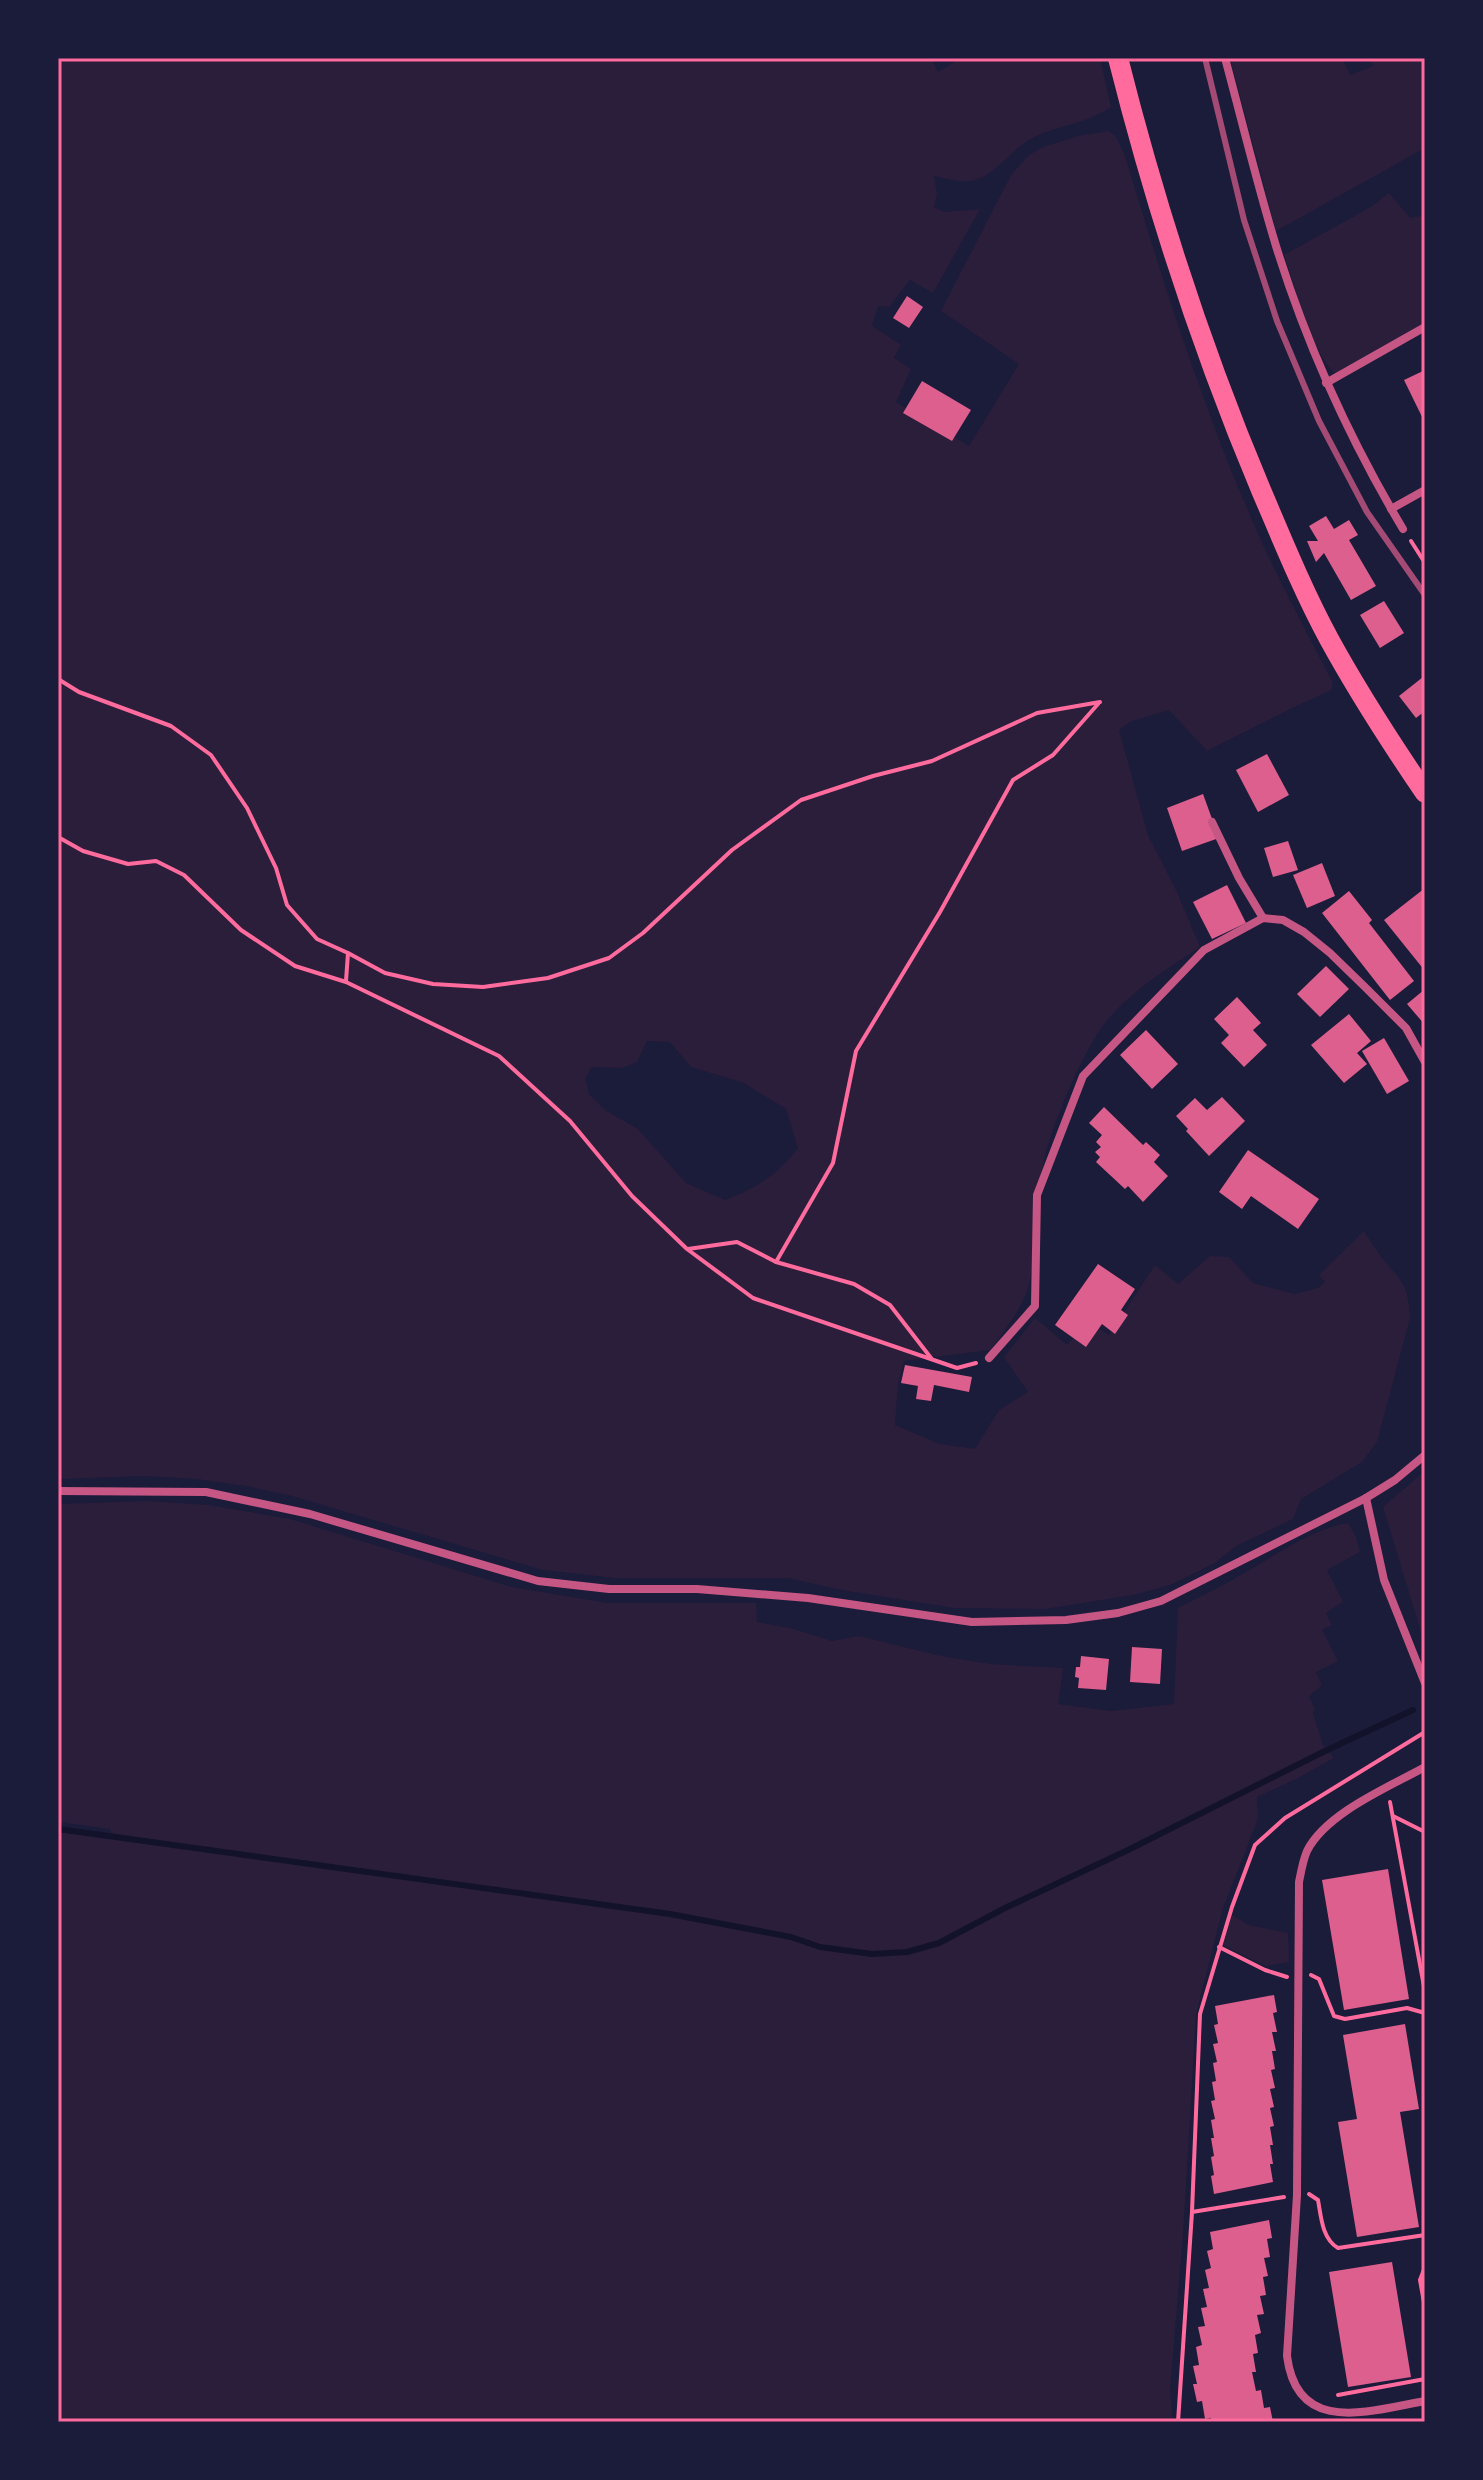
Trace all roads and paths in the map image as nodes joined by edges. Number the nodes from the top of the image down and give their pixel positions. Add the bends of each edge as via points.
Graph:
1 (1118, 58) edge
2 (1225, 58) edge
3 (1425, 327) edge
4 (1326, 383) junction
5 (1425, 490) edge
6 (1391, 509) junction
7 (1403, 529) joint
8 (1425, 563) edge
9 (58, 679) edge
10 (1425, 793) edge
11 (1212, 822) dead end
12 (58, 837) edge
13 (1263, 918) junction
14 (348, 953) junction
15 (346, 982) junction
16 (1425, 1062) edge
17 (687, 1249) junction
18 (776, 1262) junction
19 (989, 1358) joint
20 (933, 1360) junction
21 (1425, 1455) edge
22 (58, 1491) edge
23 (1366, 1498) junction
24 (1425, 1683) edge
25 (1425, 1732) edge
26 (1425, 1767) edge
27 (1383, 1791) junction
28 (1393, 1816) junction
29 (1425, 1832) edge
30 (1219, 1947) junction
31 (1300, 1977) junction
32 (1425, 1992) edge
33 (1425, 2013) edge
34 (1297, 2195) junction
35 (1192, 2212) junction
36 (1425, 2235) edge
37 (1425, 2267) edge
38 (1423, 2279) edge
39 (1425, 2308) edge
40 (1425, 2379) edge
41 (1338, 2395) dead end
42 (1425, 2401) edge
43 (1178, 2422) edge

1 - 10 main road via 1180,274 1240,439 1328,637
2 - 4 street via 1276,246
3 - 4 street
4 - 6 street
5 - 6 street
6 - 7 street
7 - 8 path
9 - 14 path via 171,726 211,755 247,808 287,905 317,939
11 - 13 street
12 - 15 path via 83,851 128,864 156,861 184,875 241,930 295,966
13 - 16 street via 1283,920 1330,953 1406,1028
13 - 19 street via 1204,950 1083,1076 1037,1195 1035,1306
14 - 15 path
14 - 18 path via 385,973 433,984 483,987 548,978 609,958 732,850 801,800 932,761 1037,713 1100,702 1053,755 1013,780 856,1051 833,1163
15 - 17 path via 499,1056 570,1121 632,1196
17 - 18 path via 737,1242
17 - 20 path via 753,1298
18 - 20 path via 854,1284 890,1305
19 - 20 path via 957,1368
21 - 23 street
22 - 23 street via 206,1492 310,1514 538,1581 808,1598 972,1622 1066,1620 1161,1601
23 - 24 street via 1384,1580
25 - 30 path via 1285,1818 1255,1845
26 - 27 street
27 - 28 path
27 - 31 street via 1329,1825 1306,1853 1299,1882
28 - 29 path
28 - 32 path
30 - 31 path via 1265,1970
30 - 35 path via 1200,2014
31 - 33 path via 1311,1974 1319,1979 1334,2016 1345,2019 1407,2008
31 - 34 street
34 - 35 path
34 - 36 path via 1318,2200 1330,2244 1338,2248
34 - 42 street via 1287,2356 1290,2376 1301,2394 1313,2405 1354,2414
35 - 43 path
37 - 38 path
38 - 39 path
40 - 41 path

